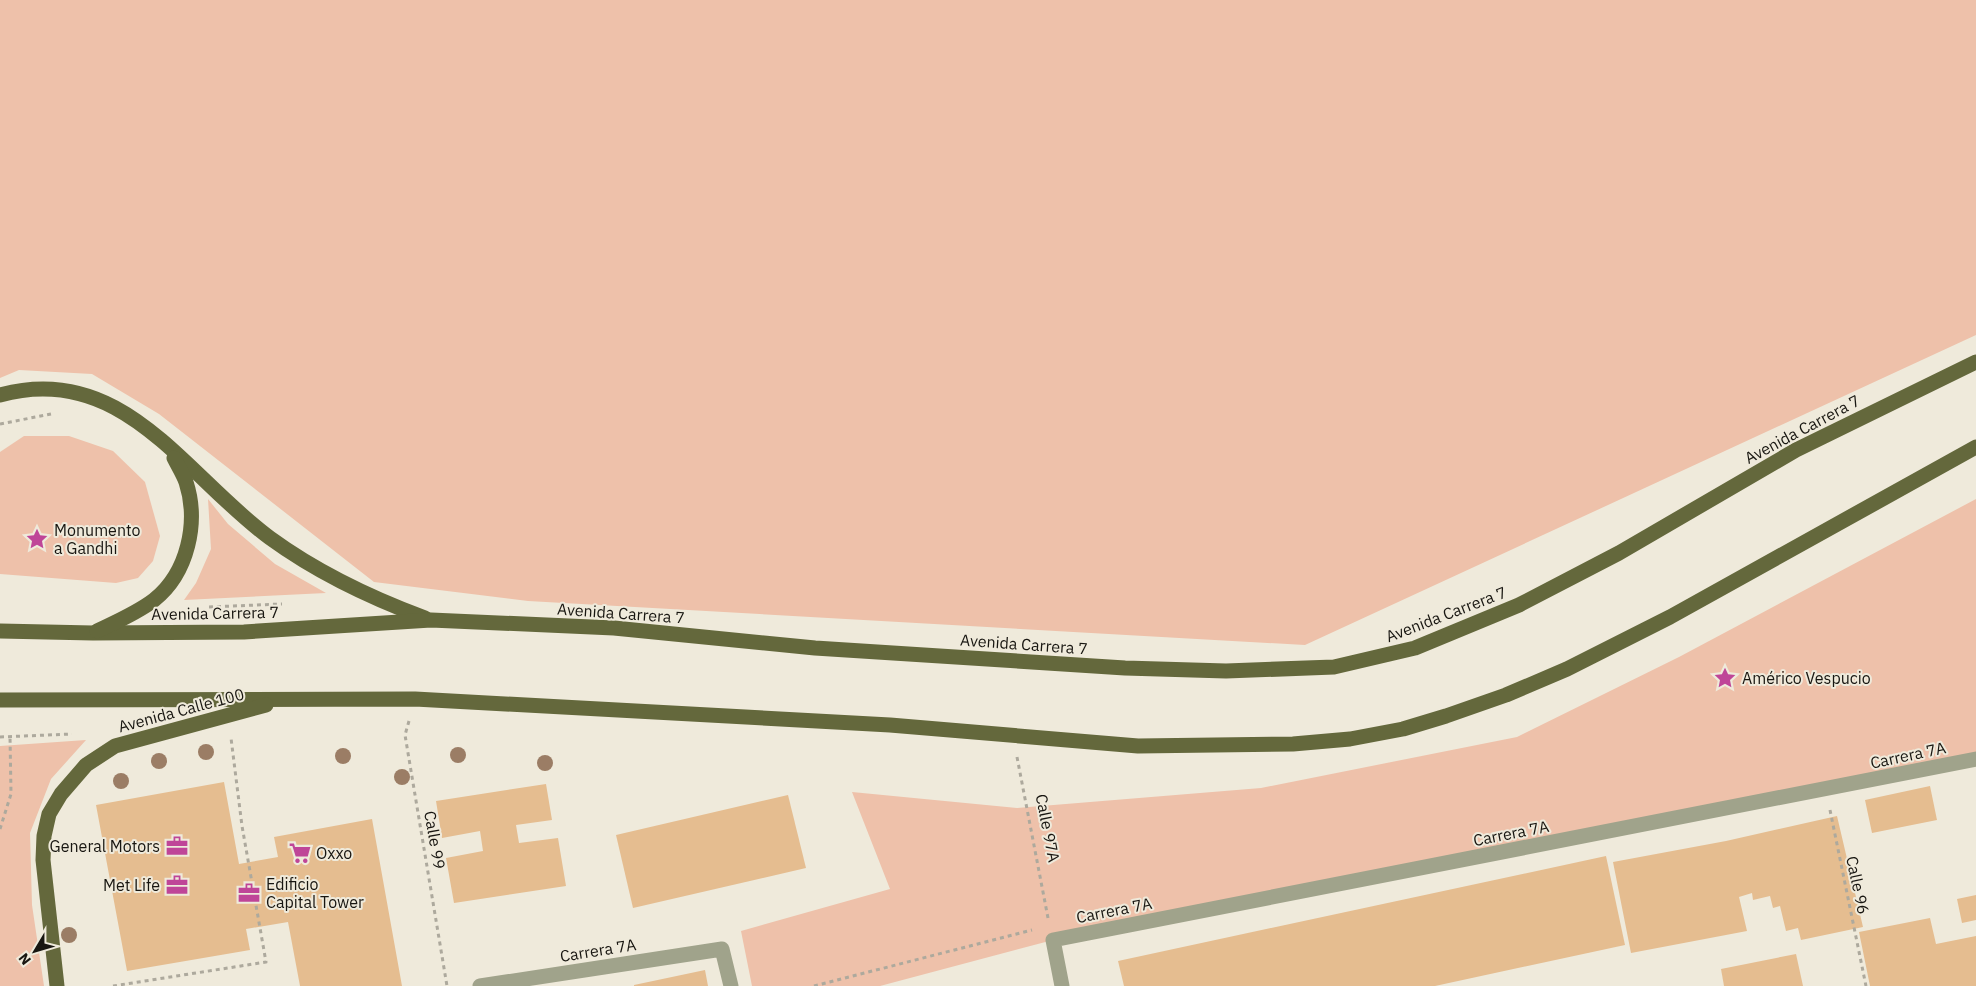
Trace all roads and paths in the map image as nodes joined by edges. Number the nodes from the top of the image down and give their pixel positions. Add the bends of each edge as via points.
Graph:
1 (1976, 362) edge
2 (0, 395) edge
3 (58, 413) dead end
4 (0, 424) edge
5 (156, 435) junction
6 (1976, 446) edge
7 (292, 604) dead end
8 (203, 607) dead end
9 (431, 620) junction
10 (0, 631) edge
11 (93, 633) junction
12 (415, 699) junction
13 (0, 700) edge
14 (284, 700) junction
15 (230, 729) dead end
16 (72, 734) dead end
17 (10, 736) junction
18 (0, 737) edge
19 (1013, 737) junction
20 (1976, 759) edge
21 (1825, 790) junction
22 (0, 829) edge
23 (1040, 928) dead end
24 (1051, 933) junction
25 (58, 986) edge
26 (112, 986) edge
27 (448, 986) edge
28 (480, 986) edge
29 (731, 986) edge
30 (814, 986) edge
31 (1062, 986) edge
32 (1866, 986) edge

1 - 9 main road, Avenida Carrera 7 via 1796,450 1619,553 1519,605 1415,648 1334,667 1226,671 1125,668 815,648 614,628
2 - 5 main road via 16,390 47,388 77,392 106,401
3 - 4 path
5 - 9 main road via 231,507 271,539 357,590
5 - 11 main road via 174,458 191,506 191,532 184,558 172,580 154,600
6 - 19 main road via 1670,617 1576,665 1506,695 1403,729 1350,739 1212,747 1138,746
7 - 8 path
9 - 11 main road, Avenida Carrera 7 via 244,632
10 - 11 main road, Avenida Carrera 7
12 - 14 main road
12 - 19 main road via 890,725
12 - 27 path, Calle 99 via 405,735
13 - 14 main road
14 - 25 main road, Avenida Calle 100 via 115,746 86,765 72,780 50,814 44,836 44,887
15 - 26 path via 242,826 266,962
16 - 17 path
17 - 18 path
17 - 22 path via 11,794
19 - 24 path, Calle 97A
20 - 21 street, Carrera 7A
21 - 24 street, Carrera 7A
21 - 32 path, Calle 96
23 - 30 path
24 - 31 street
28 - 29 street, Carrera 7A via 722,949

